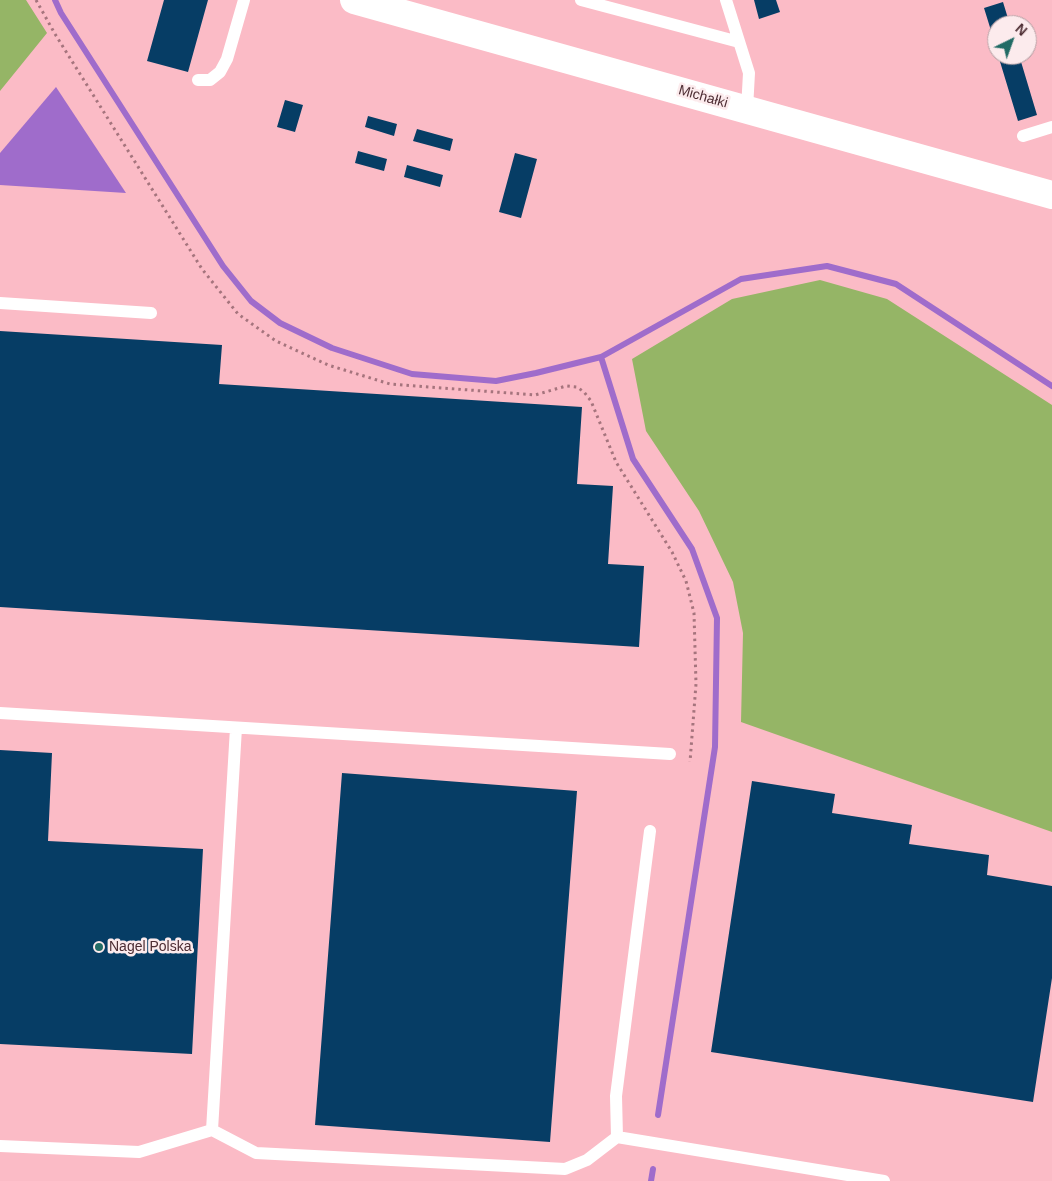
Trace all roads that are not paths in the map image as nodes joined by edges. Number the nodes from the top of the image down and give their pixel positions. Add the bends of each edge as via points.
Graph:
1 (244, 0) edge
2 (354, 0) edge
3 (581, 0) edge
4 (726, 0) edge
5 (739, 42) junction
6 (198, 80) dead end
7 (747, 109) junction
8 (1052, 127) edge
9 (1023, 136) dead end
10 (1052, 195) edge
11 (0, 303) edge
12 (151, 313) dead end
13 (0, 713) edge
14 (236, 728) junction
15 (670, 754) dead end
16 (650, 831) dead end
17 (212, 1130) junction
18 (618, 1137) junction
19 (0, 1146) edge
20 (884, 1181) edge

1 - 6 lane via 227,60 210,80
2 - 7 street, Michałki
3 - 5 lane
4 - 5 lane
5 - 7 lane via 749,73
7 - 10 street, Michałki
8 - 9 lane
11 - 12 lane
13 - 14 lane
14 - 15 lane
14 - 17 lane
16 - 18 lane via 616,1096
17 - 18 lane via 256,1153 565,1169 587,1160
17 - 19 lane via 140,1152
18 - 20 lane

